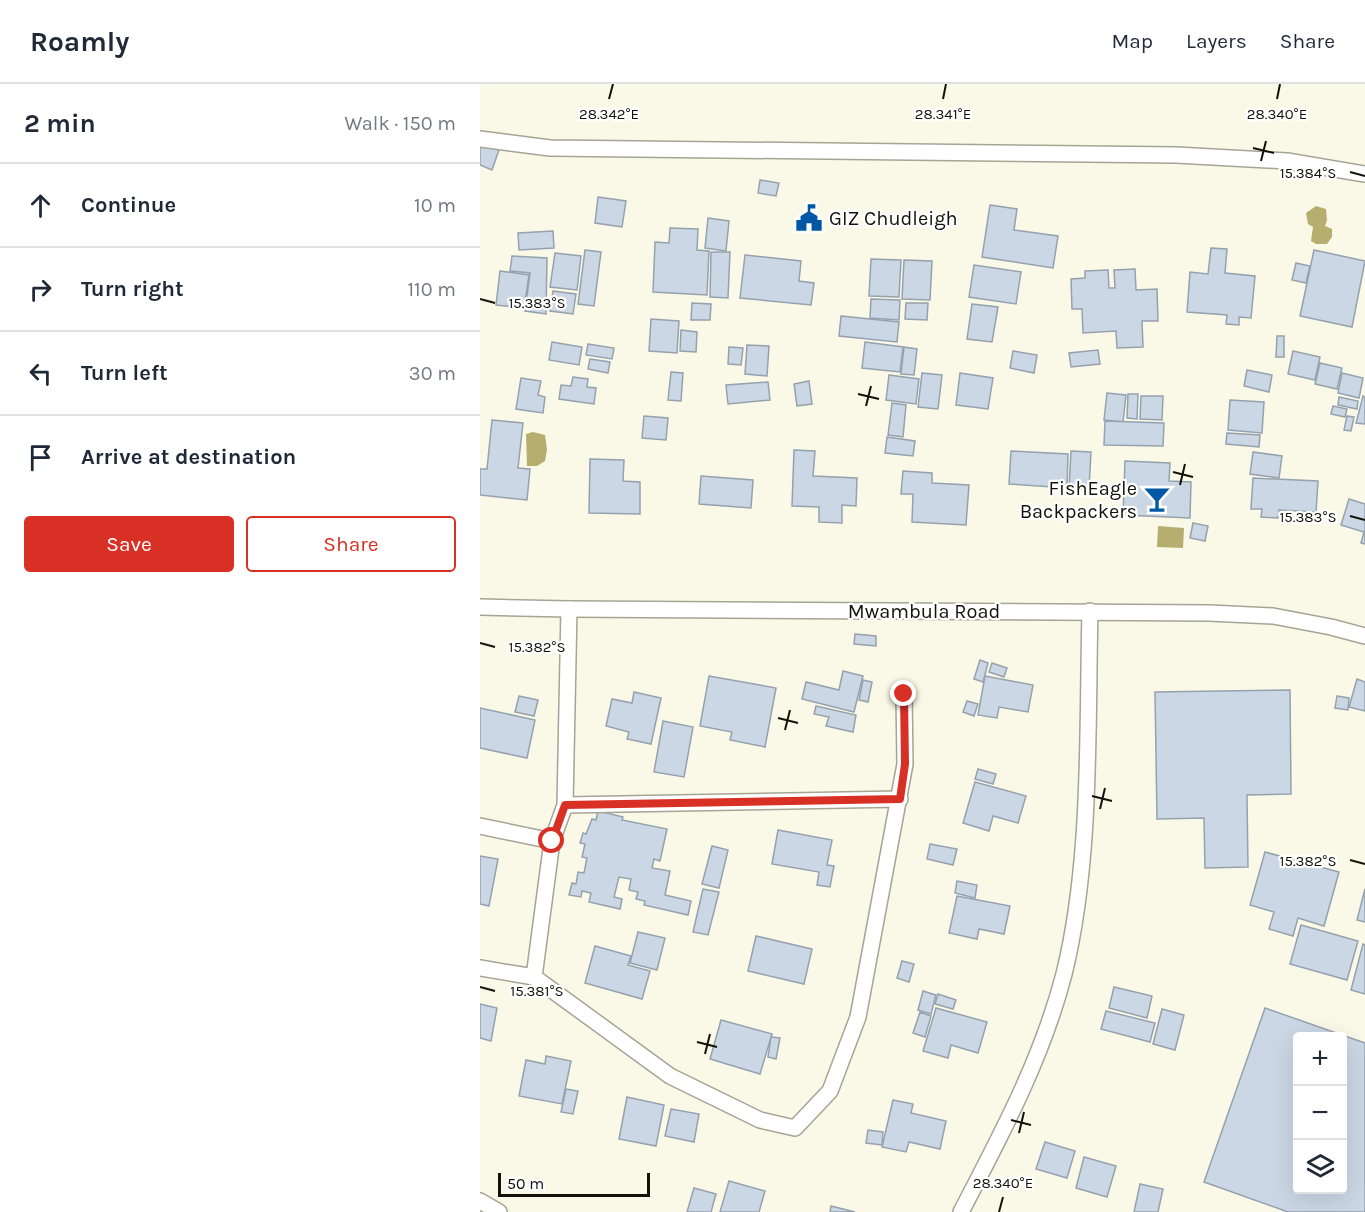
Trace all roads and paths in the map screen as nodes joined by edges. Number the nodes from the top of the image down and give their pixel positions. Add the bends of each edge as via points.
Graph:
1 (480, 139) edge
2 (1365, 174) edge
3 (480, 606) edge
4 (569, 609) junction
5 (1090, 611) junction
6 (1365, 636) edge
7 (904, 694) dead end
8 (900, 799) junction
9 (565, 805) junction
10 (480, 826) edge
11 (552, 841) junction
12 (480, 968) edge
13 (534, 977) junction
14 (480, 1201) edge
15 (499, 1212) edge
16 (961, 1212) edge

1 - 2 street via 550,148 1176,154 1287,161
3 - 4 street, Mwambula Road
4 - 5 street, Mwambula Road
4 - 9 street
5 - 6 street, Mwambula Road via 1273,616
5 - 16 street via 1085,815 1077,901 1064,974 1041,1047 1014,1110
7 - 8 street via 905,764
8 - 9 street
8 - 13 street via 858,1017 830,1091 795,1128 760,1120 670,1076
9 - 11 street
10 - 11 street
11 - 13 street
12 - 13 street
14 - 15 street

